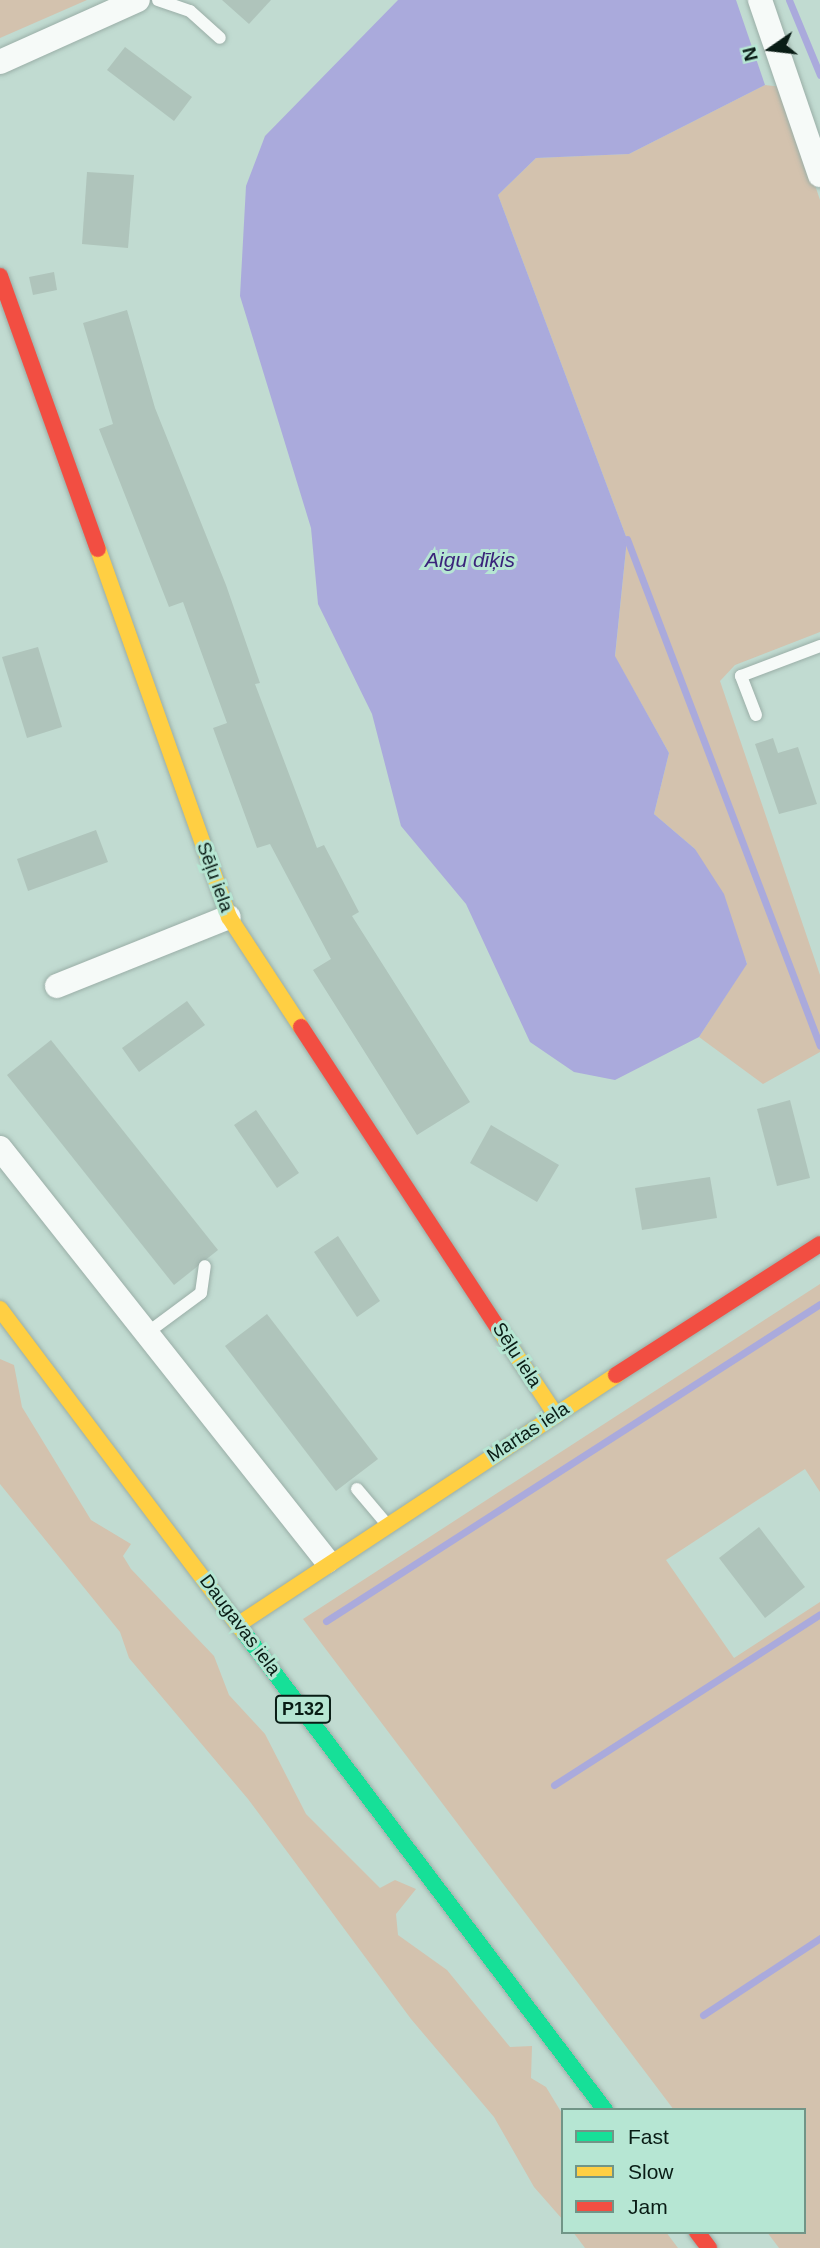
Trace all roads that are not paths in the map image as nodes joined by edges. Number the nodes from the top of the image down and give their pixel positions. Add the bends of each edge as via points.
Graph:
1 (138, 0) edge
2 (158, 0) edge
3 (760, 0) edge
4 (220, 38) dead end
5 (0, 62) edge
6 (820, 175) edge
7 (0, 278) edge
8 (820, 646) edge
9 (756, 715) dead end
10 (229, 917) junction
11 (57, 986) dead end
12 (0, 1148) edge
13 (820, 1244) edge
14 (205, 1266) dead end
15 (0, 1309) edge
16 (147, 1334) junction
17 (556, 1415) junction
18 (357, 1489) dead end
19 (386, 1523) junction
20 (327, 1561) junction
21 (239, 1624) junction
22 (603, 2108) edge

1 - 5 street
2 - 4 lane via 190,11
3 - 6 street
7 - 10 street, Sēļu iela
8 - 9 lane via 741,676
10 - 11 street
10 - 17 street, Sēļu iela
12 - 16 street
13 - 17 street, Martas iela
14 - 16 lane via 201,1293
15 - 21 street, Daugavas iela / P132
16 - 20 street
17 - 19 street, Martas iela
18 - 19 lane
19 - 20 street, Martas iela
20 - 21 street, Martas iela
21 - 22 street, Daugavas iela / P132

